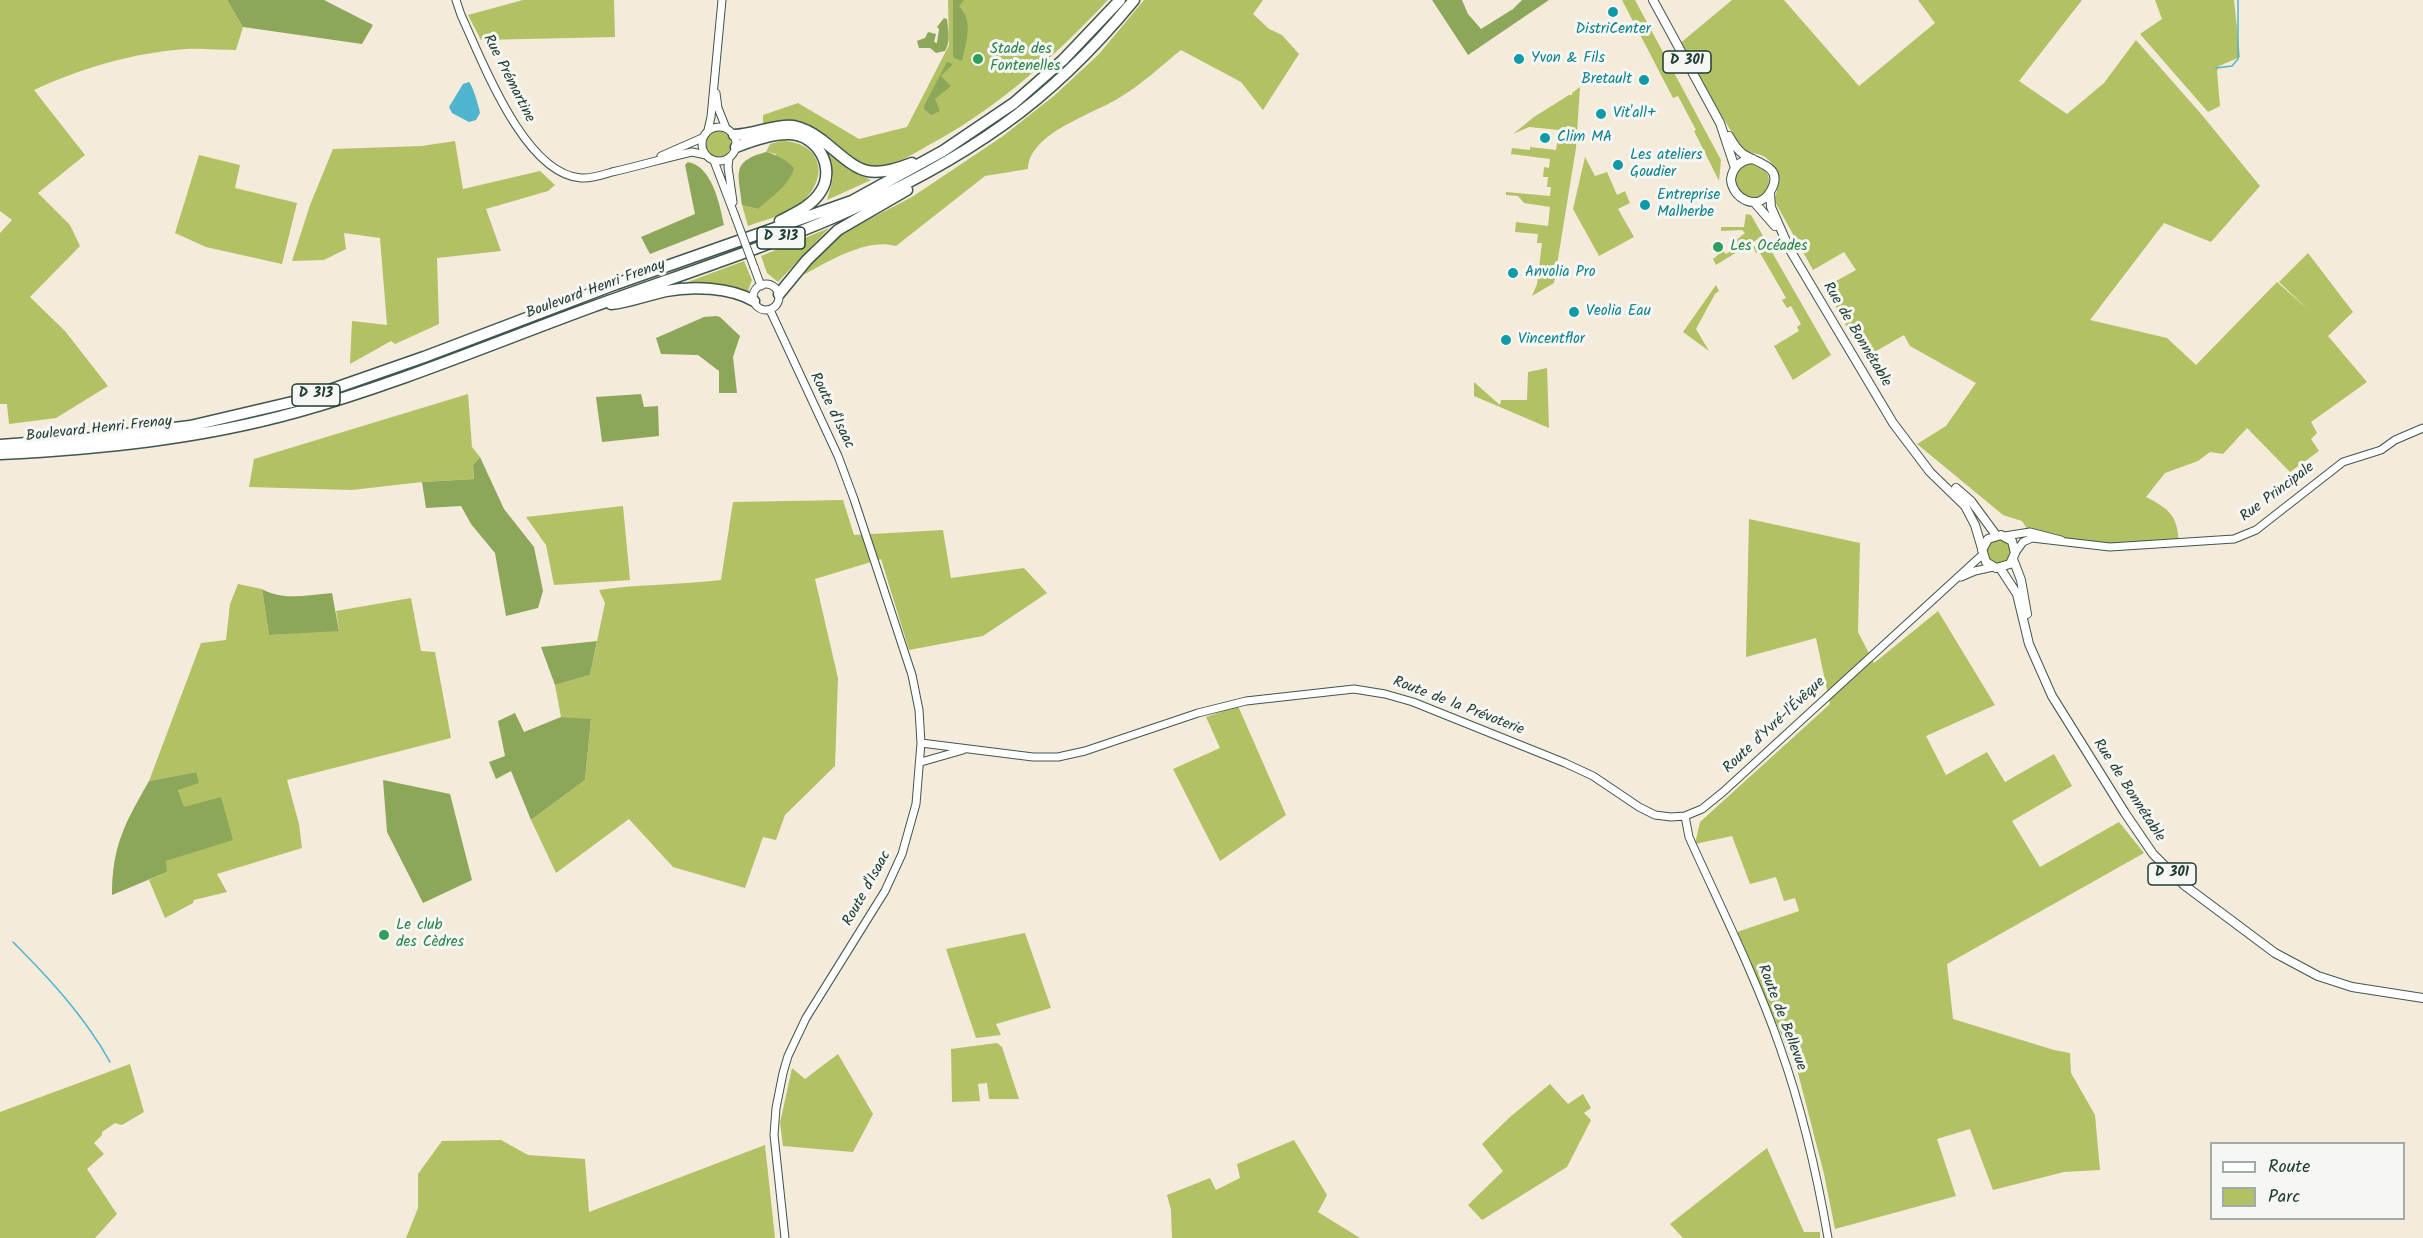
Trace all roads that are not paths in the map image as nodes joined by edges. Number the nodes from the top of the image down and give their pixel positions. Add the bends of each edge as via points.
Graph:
1 (456, 0) edge
2 (722, 0) edge
3 (1120, 0) edge
4 (1134, 0) edge
5 (1653, 0) edge
6 (714, 76) junction
7 (1720, 123) junction
8 (708, 130) junction
9 (730, 132) junction
10 (702, 138) junction
11 (736, 147) junction
12 (706, 155) junction
13 (944, 157) junction
14 (729, 158) junction
15 (1753, 159) junction
16 (714, 160) junction
17 (648, 162) junction
18 (1735, 168) junction
19 (1770, 193) junction
20 (1754, 202) junction
21 (735, 216) junction
22 (1782, 236) junction
23 (750, 237) junction
24 (761, 286) junction
25 (778, 294) junction
26 (754, 301) junction
27 (596, 305) junction
28 (770, 310) junction
29 (2423, 428) edge
30 (0, 445) edge
31 (1909, 446) junction
32 (0, 454) edge
33 (2000, 536) junction
34 (2069, 543) junction
35 (1982, 552) junction
36 (2014, 556) junction
37 (1997, 568) junction
38 (1959, 578) junction
39 (2035, 656) junction
40 (921, 743) junction
41 (963, 750) junction
42 (921, 762) junction
43 (1685, 816) junction
44 (2423, 998) edge
45 (785, 1238) edge
46 (1828, 1238) edge

1 - 17 street, Rue Prémartine via 506,110 546,163 560,173 589,178
2 - 6 street
3 - 13 highway, Boulevard Henri Frenay / D 313 via 1040,81
4 - 13 highway, Boulevard Henri Frenay / D 313 via 1032,102 1001,127
5 - 7 main road, D 301
6 - 8 street
6 - 9 street via 718,108
7 - 15 main road, D 301 via 1739,151
7 - 18 main road, D 301
8 - 9 street via 717,126
8 - 10 street
9 - 11 street
9 - 13 highway, D 313 via 751,134 793,126 814,135 851,165 874,173
10 - 12 street
10 - 17 street, Rue Prémartine
11 - 14 street
11 - 23 highway, D 313 via 784,134 799,135 818,147 826,166 824,186 817,197
12 - 16 street
12 - 17 street, Rue Prémartine via 692,152
13 - 23 highway, Boulevard Henri Frenay / D 313 via 852,201
13 - 25 highway, D 313 via 918,184 838,230
13 - 27 highway, Boulevard Henri Frenay / D 313 via 902,186 833,218
14 - 16 street
14 - 21 street
15 - 18 main road
15 - 19 main road via 1771,170 1774,181
16 - 21 street
18 - 20 main road via 1731,179 1734,191 1743,200
19 - 20 main road
19 - 22 main road
20 - 22 main road
21 - 24 street, bridge
22 - 31 main road, Rue de Bonnétable
23 - 30 highway, Boulevard Henri Frenay / D 313 via 300,400 190,426
24 - 25 street via 770,285
24 - 26 street
25 - 28 street via 776,306
26 - 27 highway, D 313 via 724,292 682,289
26 - 28 street via 762,310
27 - 32 highway, Boulevard Henri Frenay / D 313 via 295,413 126,446
28 - 40 street, Route d'Isaac via 854,499 912,675
29 - 34 street, Rue Principale via 2381,450 2343,462 2246,535 2125,546
31 - 33 main road via 1971,501
31 - 35 main road via 1965,506
33 - 34 street via 2035,532
33 - 35 main road via 1988,539
33 - 36 main road via 2012,541
34 - 36 street via 2032,538 2023,542
35 - 37 main road via 1986,562
35 - 38 street, Route d'Yvré-l'Évêque
36 - 37 main road via 2005,567
36 - 39 main road, D 301
37 - 38 street
37 - 39 main road, D 301 via 2017,594
38 - 43 street, Route d'Yvré-l'Évêque via 1723,792 1702,809
39 - 44 main road, Rue de Bonnétable / D 301 via 2052,696 2125,813 2153,854 2184,885 2275,953 2318,976 2352,987
40 - 41 street, Route de la Prévoterie
40 - 42 street, Route d'Isaac
41 - 42 street, Route de la Prévoterie
41 - 43 street, Route de la Prévoterie via 1033,757 1069,755 1235,703 1354,689 1413,702 1565,763 1655,815
42 - 45 street, Route d'Isaac via 913,817 894,873 806,1018 783,1073 774,1135
43 - 46 street, Route de Bellevue via 1689,837 1780,1047 1800,1113

